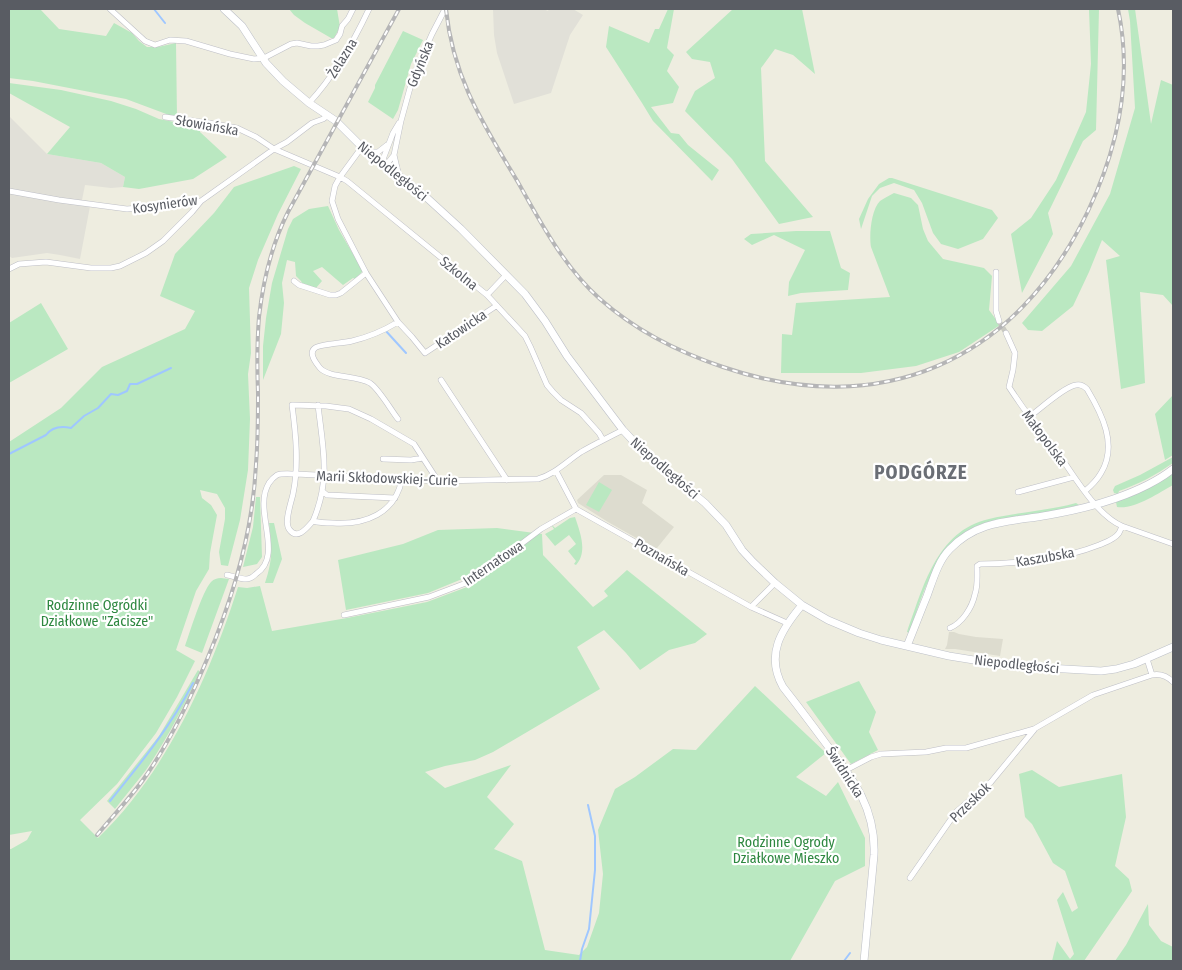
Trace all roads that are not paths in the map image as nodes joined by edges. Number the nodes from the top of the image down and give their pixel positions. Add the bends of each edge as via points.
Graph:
1 (110, 9) edge
2 (224, 9) edge
3 (353, 9) edge
4 (369, 9) edge
5 (445, 9) edge
6 (264, 58) junction
7 (309, 103) junction
8 (328, 116) junction
9 (165, 117) dead end
10 (401, 121) junction
11 (388, 145) junction
12 (362, 147) junction
13 (274, 149) junction
14 (370, 152) junction
15 (394, 154) junction
16 (384, 164) junction
17 (399, 176) junction
18 (340, 177) junction
19 (9, 191) edge
20 (201, 201) junction
21 (9, 269) edge
22 (996, 272) dead end
23 (366, 273) junction
24 (506, 275) junction
25 (294, 281) dead end
26 (487, 295) junction
27 (496, 306) junction
28 (999, 321) tunnel mouth
29 (398, 322) junction
30 (1006, 333) tunnel mouth
31 (440, 380) dead end
32 (318, 406) junction
33 (1029, 417) junction
34 (398, 419) dead end
35 (623, 430) junction
36 (603, 440) junction
37 (423, 458) junction
38 (383, 459) dead end
39 (1173, 469) edge
40 (556, 471) junction
41 (296, 474) junction
42 (324, 476) junction
43 (1074, 477) junction
44 (402, 479) junction
45 (507, 480) junction
46 (438, 481) junction
47 (322, 491) junction
48 (1085, 491) junction
49 (1018, 492) dead end
50 (395, 498) junction
51 (1095, 504) junction
52 (576, 509) junction
53 (313, 521) junction
54 (1122, 526) junction
55 (1173, 544) edge
56 (227, 575) dead end
57 (775, 583) junction
58 (802, 605) junction
59 (752, 607) junction
60 (344, 615) dead end
61 (787, 624) junction
62 (950, 628) dead end
63 (907, 646) junction
64 (1173, 648) edge
65 (1146, 659) junction
66 (1152, 675) junction
67 (1173, 682) edge
68 (1034, 730) junction
69 (846, 770) junction
70 (910, 878) dead end
71 (864, 961) edge

1 - 6 street via 145,41 155,45 170,40 186,41 230,54
2 - 6 main road, Niepodległości via 242,26
3 - 6 street via 336,40 318,46 291,44
4 - 7 street, Żelazna via 334,73
5 - 10 street, Gdyńska via 413,77
6 - 7 main road, Niepodległości via 283,81
7 - 8 main road, Niepodległości
8 - 12 main road, Niepodległości
8 - 13 street, Kosynierów
9 - 13 street, Słowiańska via 237,128
10 - 11 street, Gdyńska
10 - 15 street, Gdyńska
11 - 14 street via 378,152
11 - 16 street, Gdyńska
12 - 14 main road, Niepodległości
12 - 18 street
13 - 18 street, Szkolna
13 - 20 street, Kosynierów
14 - 16 main road, Niepodległości
15 - 16 street, Gdyńska
15 - 17 street, Gdyńska
16 - 17 main road, Niepodległości
17 - 24 main road, Niepodległości via 445,214
18 - 23 street via 332,201
18 - 26 street, Szkolna
19 - 20 street, Kosynierów via 127,209
20 - 21 street via 163,241 120,266 91,268 46,262 19,264
22 - 28 street
23 - 25 street via 333,296
23 - 29 street
24 - 26 street
24 - 35 main road, Niepodległości via 534,304 567,356
26 - 27 street, Szkolna
27 - 29 street, Katowicka via 425,353
27 - 36 street, Szkolna via 525,336 547,385 561,400 581,413
29 - 34 street via 372,336 320,346 313,350 312,356 325,373 370,383
30 - 33 street, Małopolska via 1015,353 1009,387
31 - 45 street
32 - 37 street via 349,410 371,419 414,444
32 - 41 street via 292,405
32 - 42 street
33 - 43 street, Małopolska
33 - 48 street via 1068,388 1078,384 1087,389 1103,421 1109,443 1102,470
35 - 36 street, Marii Skłodowskiej-Curie
35 - 57 main road, Niepodległości via 656,464 705,503 742,550
36 - 40 street, Marii Skłodowskiej-Curie
37 - 38 street
37 - 46 street
39 - 51 main road via 1151,484
40 - 45 street, Marii Skłodowskiej-Curie via 538,479
40 - 52 street
41 - 42 street, Marii Skłodowskiej-Curie
41 - 53 street via 288,528 298,534
41 - 56 street, Marii Skłodowskiej-Curie via 278,475 266,490 268,556 264,568 246,579
42 - 44 street, Marii Skłodowskiej-Curie
42 - 47 street
43 - 48 street, Małopolska
43 - 49 street
44 - 46 street, Marii Skłodowskiej-Curie
44 - 50 street
45 - 46 street, Marii Skłodowskiej-Curie
47 - 50 street via 327,495
47 - 53 street
48 - 51 street, Małopolska
50 - 53 street via 379,514 352,523
51 - 54 street, Małopolska
51 - 63 main road via 1048,516 996,523 962,538 938,567
52 - 59 street, Poznańska
52 - 60 street, Internatowa via 541,529 466,583 430,597
54 - 55 street
54 - 62 street, Kaszubska via 1113,539 1063,556 980,564 971,606 956,626
57 - 58 main road, Niepodległości
57 - 59 street
58 - 61 main road, Świdnicka
58 - 63 main road, Niepodległości via 844,627
59 - 61 street, Poznańska
61 - 69 main road, Świdnicka via 778,641 775,657 780,680
63 - 65 main road, Niepodległości via 984,662 1066,670 1116,669
64 - 65 main road, Niepodległości
65 - 66 street
66 - 67 street via 1161,674
66 - 68 street, Przeskok via 1093,695
68 - 69 street, Przeskok via 966,748 881,754
68 - 70 street, Przeskok via 991,782 956,812
69 - 71 main road, Świdnicka via 867,808 875,840

